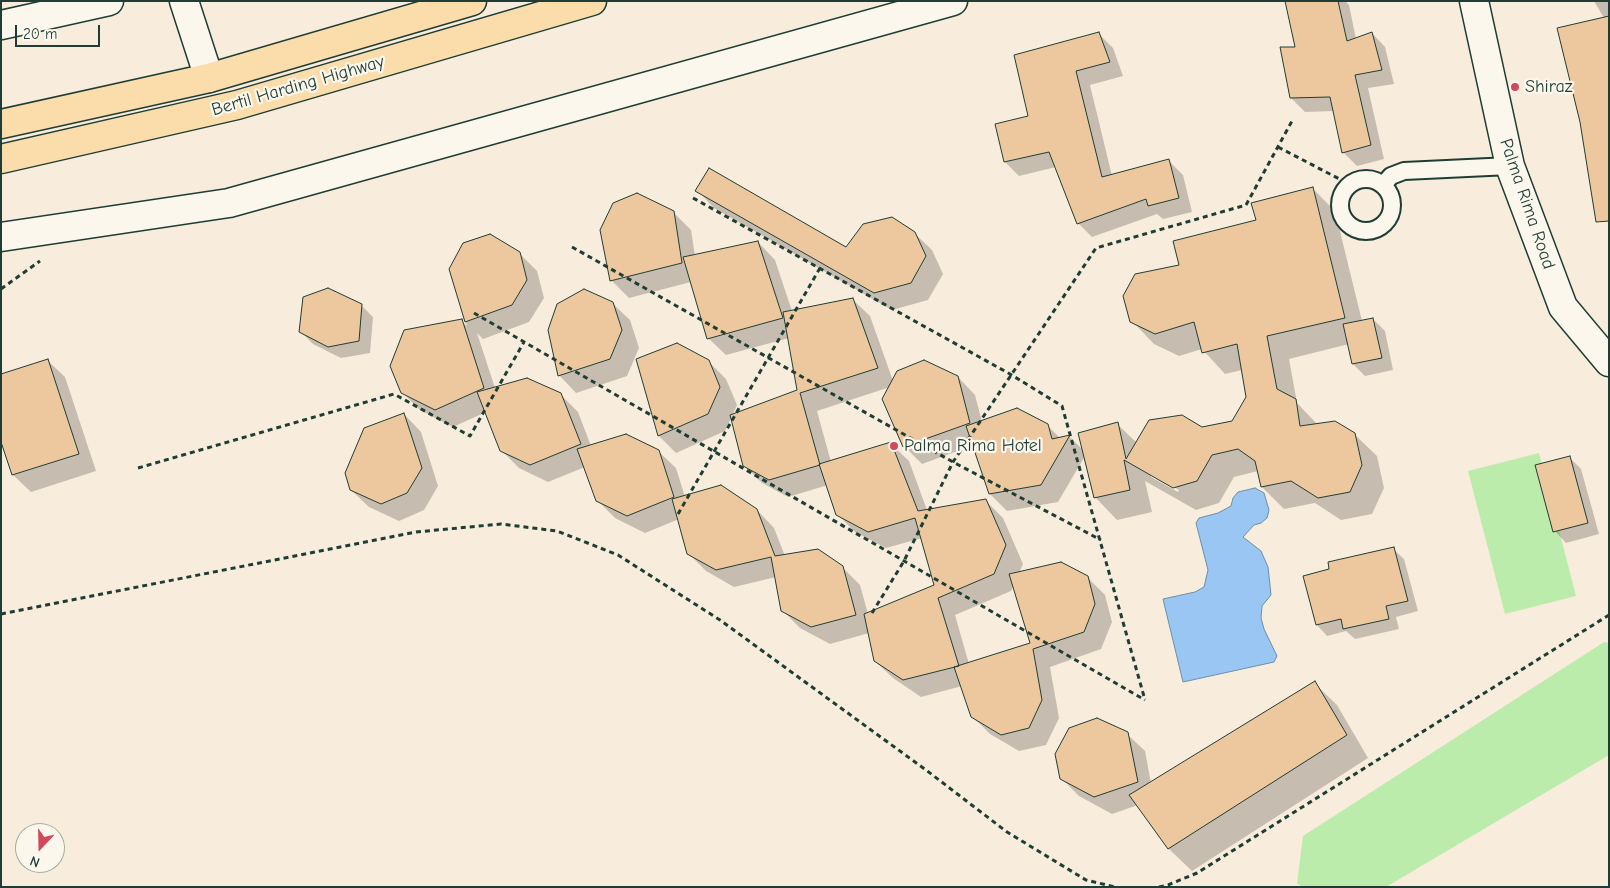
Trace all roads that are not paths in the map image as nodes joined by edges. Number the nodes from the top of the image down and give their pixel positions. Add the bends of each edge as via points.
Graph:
1 (109, 1) edge
2 (184, 1) edge
3 (472, 1) edge
4 (592, 1) edge
5 (953, 1) edge
6 (1474, 1) edge
7 (1, 25) edge
8 (209, 78) junction
9 (1, 124) edge
10 (1, 160) edge
11 (1510, 166) junction
12 (1383, 185) junction
13 (1, 237) edge
14 (1609, 362) edge

1 - 7 street
2 - 8 street
3 - 8 main road, Bertil Harding Highway
4 - 10 main road, Bertil Harding Highway via 237,105
5 - 13 street via 228,203
6 - 11 street, Palma Rima Road
8 - 9 main road, Bertil Harding Highway
11 - 12 lane via 1404,171 1391,176
11 - 14 street, Palma Rima Road via 1563,307
12 - 12 lane via 1389,192 1392,210 1383,225 1367,231 1351,227 1341,214 1340,197 1349,184 1362,178 1376,180

